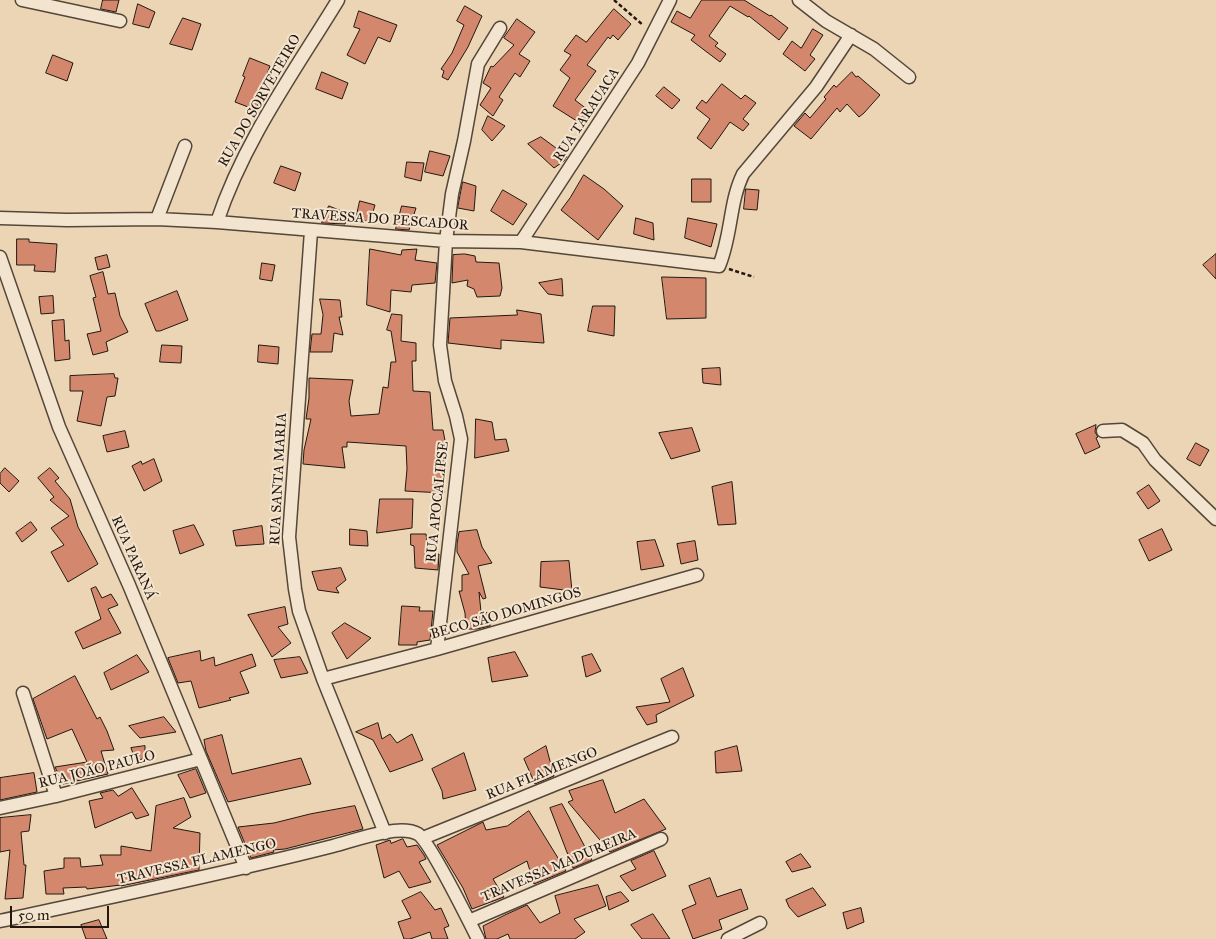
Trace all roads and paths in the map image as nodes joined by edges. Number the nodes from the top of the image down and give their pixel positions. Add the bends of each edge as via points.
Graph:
1 (22, 0) edge
2 (338, 0) edge
3 (614, 0) edge
4 (670, 0) edge
5 (799, 0) edge
6 (120, 21) dead end
7 (500, 28) dead end
8 (851, 35) junction
9 (651, 36) junction
10 (909, 77) dead end
11 (184, 146) dead end
12 (0, 218) edge
13 (158, 218) junction
14 (217, 222) junction
15 (311, 231) junction
16 (446, 241) junction
17 (522, 242) junction
18 (0, 257) edge
19 (719, 266) junction
20 (754, 277) dead end
21 (1103, 431) dead end
22 (1216, 519) edge
23 (697, 575) dead end
24 (437, 649) junction
25 (323, 679) junction
26 (23, 693) dead end
27 (672, 737) dead end
28 (201, 759) junction
29 (56, 796) junction
30 (0, 808) edge
31 (385, 833) junction
32 (423, 838) junction
33 (661, 839) dead end
34 (246, 868) junction
35 (469, 920) junction
36 (0, 921) edge
37 (760, 924) dead end
38 (734, 936) edge
39 (478, 939) edge

1 - 6 street
2 - 14 street, RUA DO SORVETEIRO via 244,154
3 - 9 path via 642,23
4 - 9 street, RUA TARAUACA
5 - 8 street
7 - 16 street, RUA APOCALIPSE via 478,64
8 - 10 street via 874,48
8 - 19 street via 816,87 743,174 733,205 725,253
9 - 17 street, RUA TARAUACA via 611,107
11 - 13 street
12 - 13 street, TRAVESSA DO PESCADOR
13 - 14 street, TRAVESSA DO PESCADOR
14 - 15 street, TRAVESSA DO PESCADOR
15 - 16 street, TRAVESSA DO PESCADOR
15 - 25 street, RUA SANTA MARIA via 289,537 299,611
16 - 17 street, TRAVESSA DO PESCADOR
16 - 24 street, RUA APOCALIPSE via 440,345 445,381 461,439
17 - 19 street, TRAVESSA DO PESCADOR
18 - 28 street, RUA PARANÁ via 59,427
19 - 20 path
21 - 22 street via 1122,430 1143,443 1155,460
23 - 24 street, BECO SÃO DOMINGOS
24 - 25 street, BECO SÃO DOMINGOS
25 - 31 street, RUA SANTA MARIA
26 - 29 street
27 - 32 street, RUA FLAMENGO
28 - 29 street, RUA JOÃO PAULO
28 - 34 street, RUA PARANÁ
29 - 30 street, RUA JOÃO PAULO
31 - 32 street, TRAVESSA FLAMENGO via 414,832
31 - 34 street, TRAVESSA FLAMENGO
32 - 35 street
33 - 35 street, TRAVESSA MADUREIRA
34 - 36 street, TRAVESSA FLAMENGO
35 - 39 street
37 - 38 street

